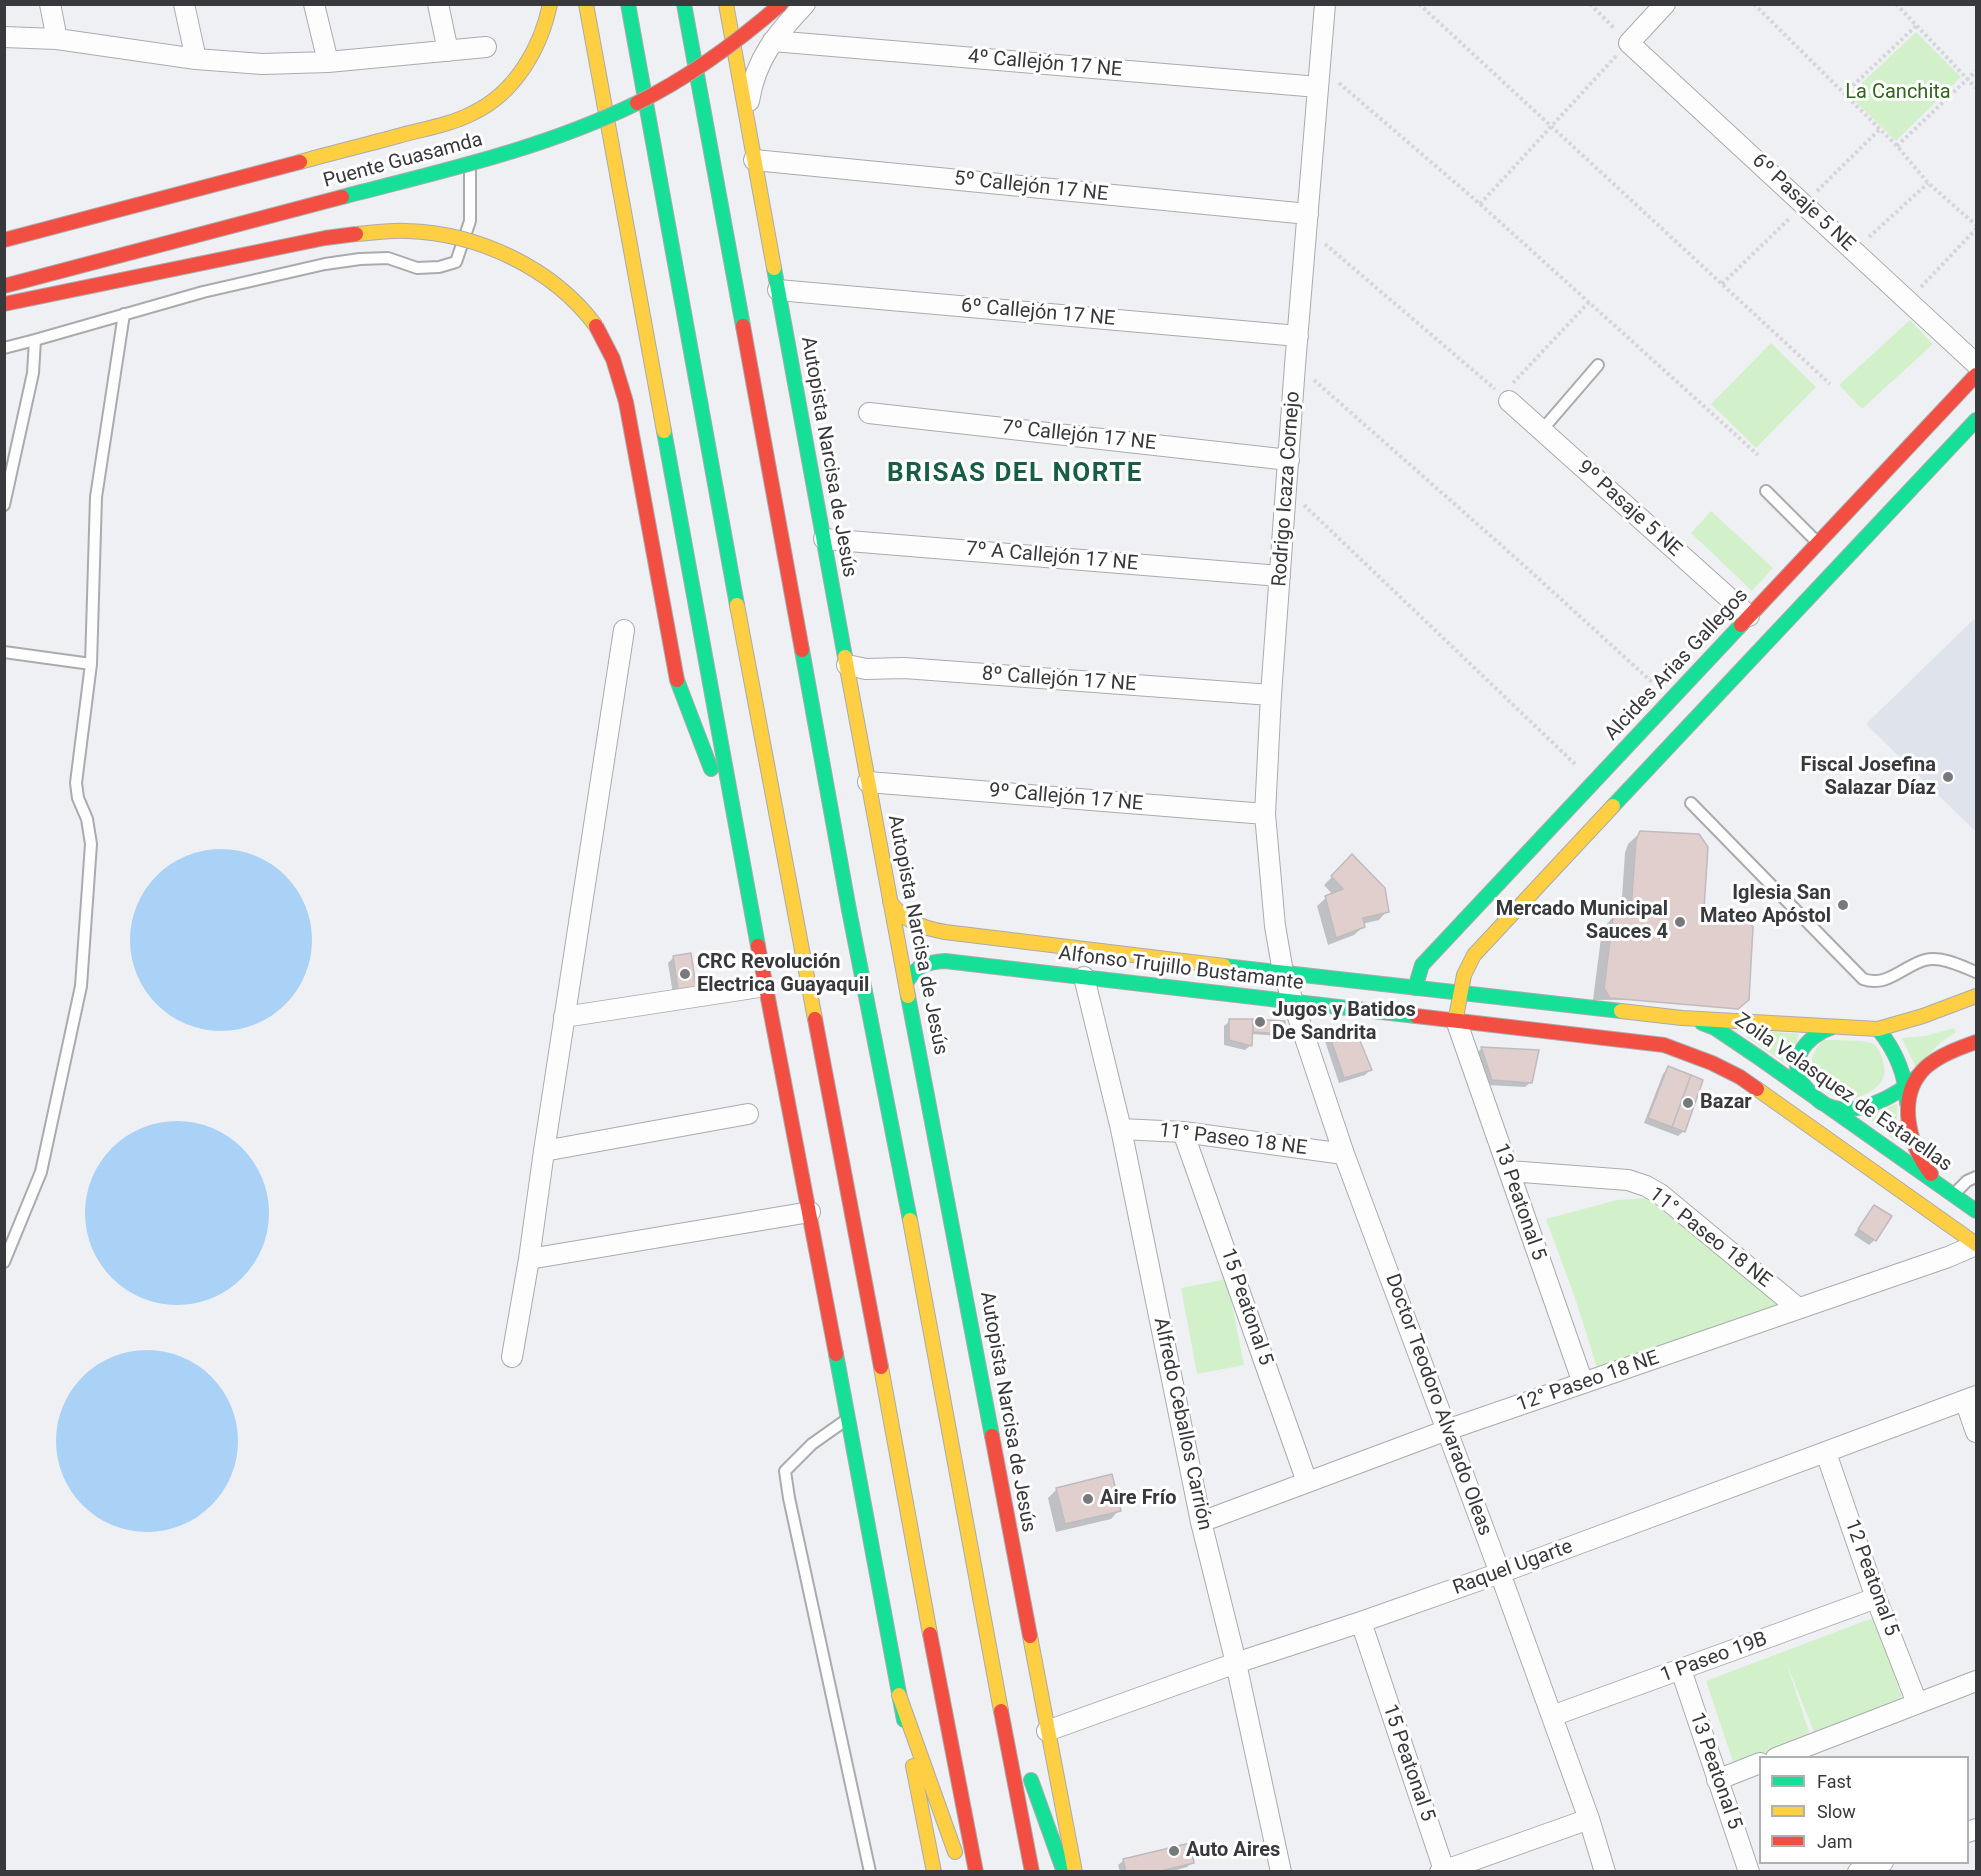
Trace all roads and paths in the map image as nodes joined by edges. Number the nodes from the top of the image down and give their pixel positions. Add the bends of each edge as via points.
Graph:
1 (50, 4) edge
2 (183, 4) edge
3 (314, 4) edge
4 (438, 4) edge
5 (550, 4) edge
6 (586, 4) edge
7 (628, 4) edge
8 (684, 4) edge
9 (726, 4) edge
10 (759, 4) edge
11 (781, 4) edge
12 (805, 4) edge
13 (1325, 4) edge
14 (1419, 4) edge
15 (1590, 4) edge
16 (1665, 4) edge
17 (1754, 4) edge
18 (1896, 4) edge
19 (1916, 26) junction
20 (4, 37) edge
21 (57, 39) junction
22 (773, 41) junction
23 (1629, 43) junction
24 (486, 47) dead end
25 (448, 51) junction
26 (196, 59) junction
27 (685, 60) dead end
28 (328, 62) junction
29 (1320, 67) junction
30 (1977, 70) edge
31 (665, 72) dead end
32 (1967, 79) junction
33 (1318, 87) junction
34 (1977, 88) edge
35 (1844, 94) junction
36 (747, 118) junction
37 (1552, 126) junction
38 (1879, 130) junction
39 (1896, 146) junction
40 (754, 160) junction
41 (470, 164) junction
42 (1928, 183) junction
43 (1480, 204) junction
44 (1804, 205) junction
45 (211, 217) dead end
46 (1307, 222) junction
47 (1977, 227) edge
48 (4, 240) edge
49 (1854, 250) junction
50 (1722, 284) junction
51 (4, 285) edge
52 (778, 290) junction
53 (1908, 300) junction
54 (1589, 302) junction
55 (4, 304) edge
56 (124, 314) junction
57 (1298, 336) junction
58 (35, 340) junction
59 (4, 348) edge
60 (1977, 364) edge
61 (1295, 365) junction
62 (1598, 365) dead end
63 (1977, 375) edge
64 (1830, 384) dead end
65 (1506, 398) junction
66 (869, 413) dead end
67 (1977, 420) edge
68 (1542, 430) junction
69 (1758, 455) dead end
70 (1289, 460) junction
71 (1766, 490) dead end
72 (1287, 493) junction
73 (4, 505) edge
74 (824, 539) junction
75 (1818, 544) junction
76 (1280, 576) junction
77 (1749, 616) junction
78 (624, 630) dead end
79 (4, 652) edge
80 (91, 663) junction
81 (847, 665) junction
82 (1271, 695) junction
83 (1672, 699) junction
84 (868, 782) junction
85 (1593, 782) junction
86 (1692, 803) dead end
87 (1265, 814) junction
88 (740, 847) junction
89 (890, 903) junction
90 (1283, 972) junction
91 (1977, 972) edge
92 (1084, 977) junction
93 (906, 983) junction
94 (766, 986) junction
95 (1415, 988) junction
96 (1460, 993) junction
97 (1977, 996) edge
98 (1292, 1002) junction
99 (564, 1017) junction
100 (1682, 1018) junction
101 (1456, 1020) junction
102 (1833, 1027) junction
103 (1878, 1029) junction
104 (1977, 1042) edge
105 (1919, 1075) junction
106 (1907, 1088) junction
107 (1823, 1104) junction
108 (1907, 1112) junction
109 (748, 1114) dead end
110 (1121, 1129) junction
111 (1183, 1132) junction
112 (544, 1151) junction
113 (1344, 1154) junction
114 (1509, 1171) junction
115 (1977, 1177) edge
116 (1940, 1185) junction
117 (1954, 1194) junction
118 (1977, 1211) edge
119 (810, 1212) junction
120 (1977, 1245) edge
121 (530, 1259) junction
122 (4, 1262) edge
123 (1798, 1308) junction
124 (512, 1357) dead end
125 (1583, 1383) junction
126 (1971, 1398) edge
127 (848, 1418) junction
128 (1447, 1430) junction
129 (1977, 1432) edge
130 (1826, 1453) junction
131 (1307, 1482) junction
132 (1201, 1522) junction
133 (1500, 1573) junction
134 (1876, 1598) junction
135 (1361, 1622) junction
136 (1236, 1663) junction
137 (1681, 1670) junction
138 (994, 1677) junction
139 (1977, 1681) edge
140 (899, 1695) junction
141 (1917, 1703) junction
142 (1552, 1716) junction
143 (1047, 1731) junction
144 (1781, 1756) edge
145 (1759, 1764) edge
146 (1717, 1780) junction
147 (1589, 1819) junction
148 (958, 1860) dead end
149 (1880, 1864) edge
150 (1442, 1871) edge
151 (870, 1872) edge
152 (934, 1872) edge
153 (976, 1872) edge
154 (1032, 1872) edge
155 (1064, 1872) edge
156 (1075, 1872) edge
157 (1281, 1872) edge
158 (1605, 1872) edge
159 (1749, 1872) edge
160 (1858, 1872) edge

1 - 21 street
2 - 26 street
3 - 28 street
4 - 25 street
5 - 48 main road via 538,42 522,70 481,109 443,124
6 - 88 main road
7 - 153 main road via 793,909
8 - 138 main road
9 - 36 main road, Autopista Narcisa de Jesús
10 - 27 main road
11 - 41 main road, Puente Guasamda, bridge via 714,58 630,108 556,140
12 - 22 street
13 - 29 street, Rodrigo Icaza Cornejo
14 - 37 path
15 - 23 path
16 - 23 street
17 - 35 path
18 - 19 path
19 - 32 path
19 - 35 path
20 - 21 street
21 - 26 street
22 - 33 street, 4º Callejón 17 NE
22 - 36 street via 753,80
23 - 37 path
23 - 44 street, 6º Pasaje 5 NE
24 - 25 street
25 - 28 street
26 - 28 street via 262,64
29 - 33 street, Rodrigo Icaza Cornejo
29 - 43 path
30 - 32 path
31 - 45 main road, Puente Guasamda via 580,116 541,131
32 - 34 path
32 - 39 path
33 - 46 street, Rodrigo Icaza Cornejo
35 - 38 path
36 - 40 main road, Autopista Narcisa de Jesús
37 - 43 path
37 - 50 path
38 - 39 path
38 - 44 path
39 - 42 path
40 - 46 street, 5º Callejón 17 NE
40 - 52 main road, Autopista Narcisa de Jesús
41 - 51 main road, Puente Guasamda, bridge
41 - 56 lane via 470,221 456,262 417,268 388,258 325,264
42 - 47 path
42 - 49 path
43 - 54 path
44 - 49 street, 6º Pasaje 5 NE
44 - 50 path
46 - 57 street, Rodrigo Icaza Cornejo
46 - 65 path via 1338,255
47 - 53 path
49 - 53 street, 6º Pasaje 5 NE
50 - 64 path
52 - 57 street, 6º Callejón 17 NE
52 - 74 main road, Autopista Narcisa de Jesús
53 - 60 street, 6º Pasaje 5 NE
54 - 65 path
54 - 69 path
55 - 88 main road, bridge via 314,240 408,231 470,240 498,250 560,290 591,320 617,366 677,680
56 - 58 lane
56 - 80 lane via 96,497
57 - 61 street, Rodrigo Icaza Cornejo
58 - 59 lane
58 - 73 lane via 33,373
61 - 70 street, Rodrigo Icaza Cornejo
61 - 83 path
62 - 68 lane
63 - 75 main road, Alcides Arias Gallegos
65 - 68 street, 9º Pasaje 5 NE
66 - 70 street, 7º Callejón 17 NE
67 - 96 main road via 1474,955
68 - 77 street, 9º Pasaje 5 NE
70 - 72 street, Rodrigo Icaza Cornejo
71 - 75 lane
72 - 76 street, Rodrigo Icaza Cornejo
72 - 85 path via 1304,504
74 - 76 street, 7º A Callejón 17 NE
74 - 81 main road, Autopista Narcisa de Jesús
75 - 77 main road, Alcides Arias Gallegos
76 - 82 street, Rodrigo Icaza Cornejo
77 - 83 main road, Alcides Arias Gallegos
78 - 99 street
79 - 80 lane
80 - 122 lane via 76,783 91,844 81,986 41,1172
81 - 82 street, 8º Callejón 17 NE
81 - 84 main road, Autopista Narcisa de Jesús
82 - 87 street, Rodrigo Icaza Cornejo
83 - 85 main road, Alcides Arias Gallegos
84 - 87 street, 9º Callejón 17 NE
84 - 89 main road, Autopista Narcisa de Jesús
85 - 95 main road, Alcides Arias Gallegos via 1422,965
86 - 91 lane via 1863,979 1886,980 1925,960 1938,959
87 - 90 street, Rodrigo Icaza Cornejo
88 - 94 main road
89 - 90 main road, Alfonso Trujillo Bustamante via 896,913 915,925 967,936
89 - 93 main road, Autopista Narcisa de Jesús
90 - 95 main road, Alfonso Trujillo Bustamante
90 - 98 street, Doctor Teodoro Alvarado Oleas
92 - 93 main road, Alfonso Trujillo Bustamante via 945,961 918,965
92 - 98 main road, Alfonso Trujillo Bustamante
92 - 110 street, Alfredo Ceballos Carrión
93 - 143 main road, Autopista Narcisa de Jesús
94 - 99 street
94 - 119 main road
95 - 96 main road, Alfonso Trujillo Bustamante
96 - 100 main road, Alfonso Trujillo Bustamante
96 - 101 main road
97 - 103 main road
98 - 101 main road, Alfonso Trujillo Bustamante
98 - 113 street, Doctor Teodoro Alvarado Oleas
99 - 112 street
100 - 102 main road
100 - 107 main road, Zoila Velasquez de Estarellas via 1715,1028
101 - 114 street, 13 Peatonal 5
101 - 120 main road, Alfonso Trujillo Bustamante via 1664,1045 1706,1059 1740,1077
102 - 103 main road
102 - 107 main road via 1810,1038 1798,1060 1804,1085
103 - 106 main road via 1900,1062
104 - 105 main road via 1942,1056
105 - 106 main road
105 - 108 main road
106 - 107 main road via 1891,1098 1858,1108
106 - 108 main road
107 - 116 main road, Zoila Velasquez de Estarellas
108 - 116 main road via 1916,1154
109 - 112 street
110 - 111 street, 11° Paseo 18 NE
110 - 132 street, Alfredo Ceballos Carrión
111 - 113 street, 11° Paseo 18 NE
111 - 131 street, 15 Peatonal 5
112 - 121 street
113 - 128 street, Doctor Teodoro Alvarado Oleas
114 - 123 street, 11° Paseo 18 NE via 1628,1180 1646,1186
114 - 125 street, 13 Peatonal 5
115 - 117 lane
116 - 117 main road, Zoila Velasquez de Estarellas
117 - 118 main road, Zoila Velasquez de Estarellas
119 - 121 street
119 - 127 main road
120 - 123 street, 12° Paseo 18 NE
121 - 124 street
123 - 125 street, 12° Paseo 18 NE
125 - 128 street, 12° Paseo 18 NE
126 - 129 street
126 - 130 street, Raquel Ugarte
127 - 140 main road
127 - 151 lane via 812,1444 785,1471
128 - 131 street, 12° Paseo 18 NE
128 - 133 street, Doctor Teodoro Alvarado Oleas
130 - 133 street, Raquel Ugarte
130 - 134 street, 12 Peatonal 5
131 - 132 street, 12° Paseo 18 NE
132 - 136 street, Alfredo Ceballos Carrión
133 - 135 street, Raquel Ugarte
133 - 142 street, Doctor Teodoro Alvarado Oleas
134 - 137 street, 1 Paseo 19B
134 - 141 street, 12 Peatonal 5
135 - 136 street, Raquel Ugarte
135 - 150 street, 15 Peatonal 5
136 - 143 street, Raquel Ugarte
136 - 157 street, Alfredo Ceballos Carrión
137 - 142 street, 1 Paseo 19B
137 - 146 street, 13 Peatonal 5
138 - 154 main road
138 - 155 main road
139 - 141 street
140 - 148 main road
140 - 152 main road
141 - 144 street
142 - 147 street, Doctor Teodoro Alvarado Oleas
143 - 156 main road, Autopista Narcisa de Jesús
145 - 146 street
146 - 159 street, 13 Peatonal 5
147 - 150 street
147 - 158 street, Doctor Teodoro Alvarado Oleas
149 - 160 street

